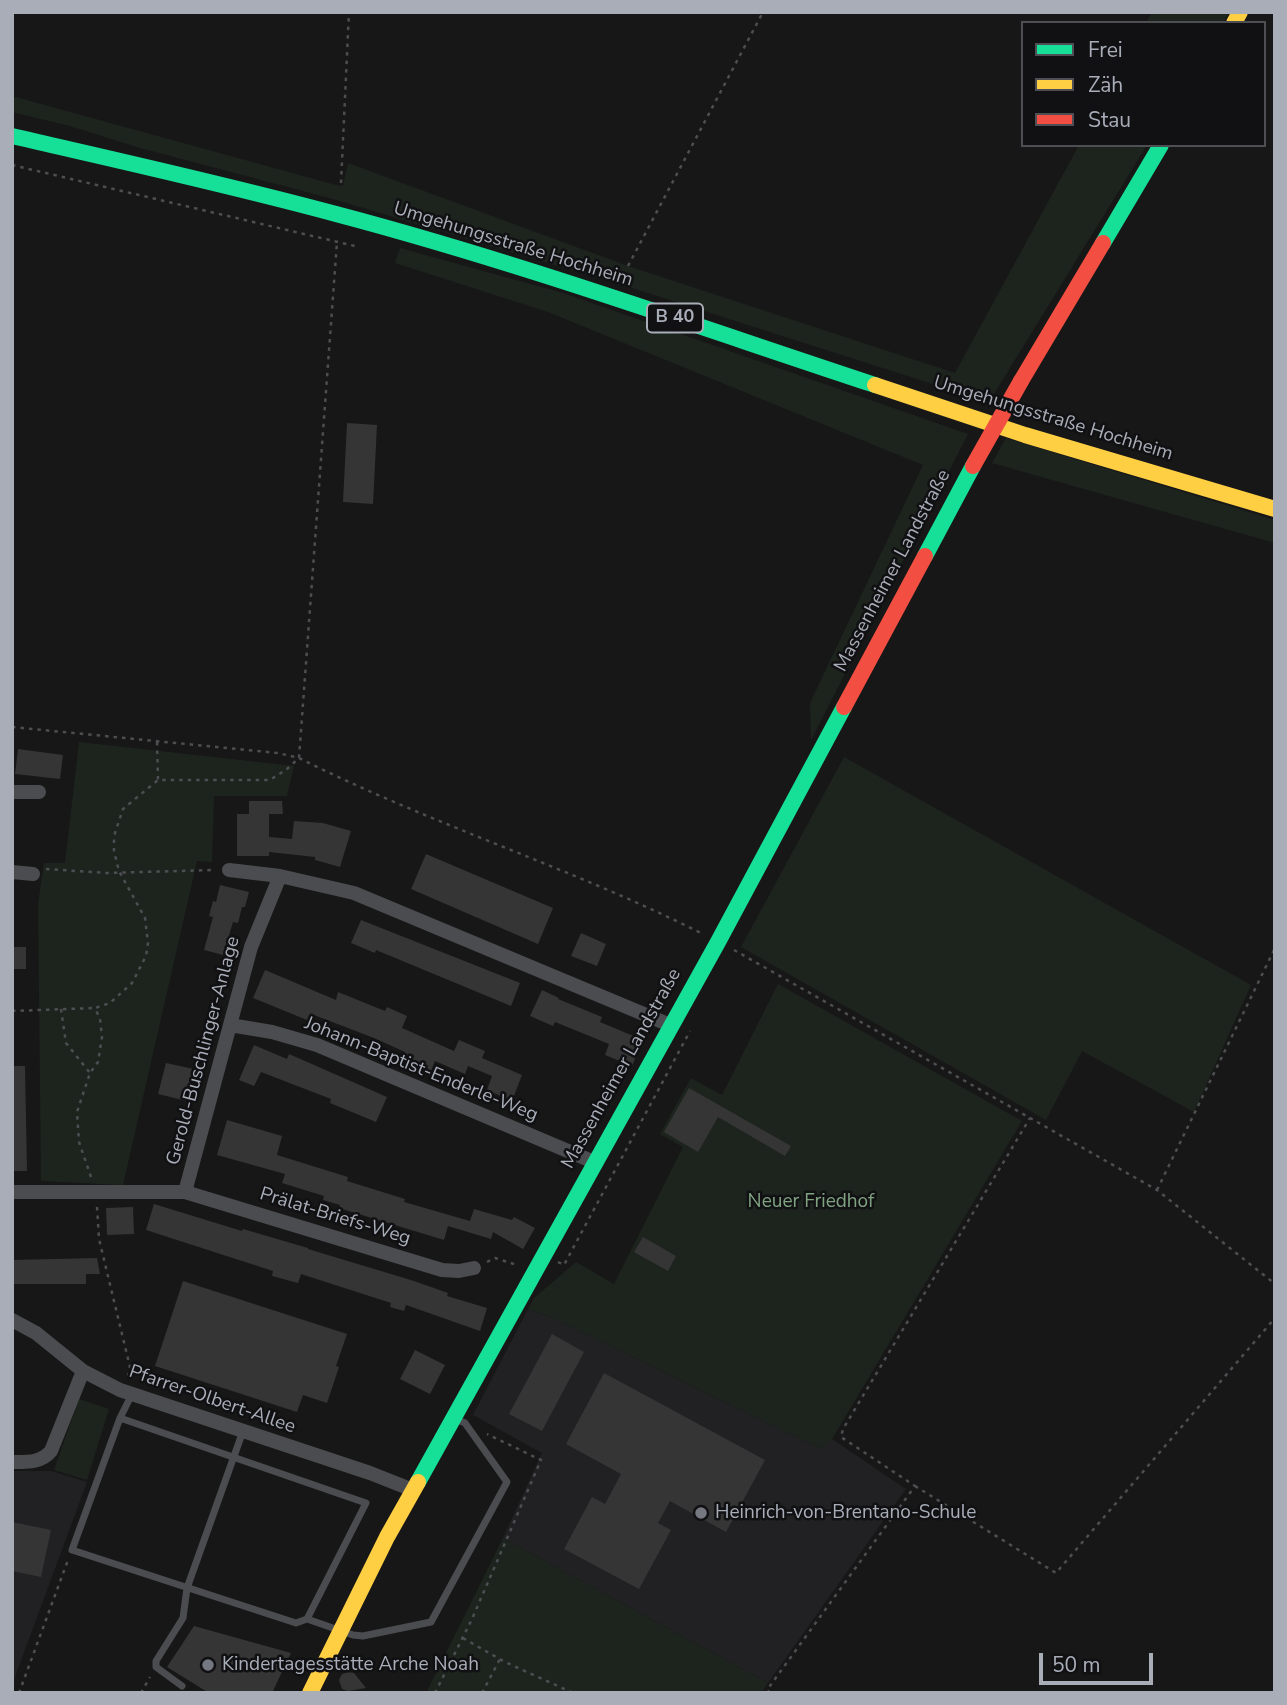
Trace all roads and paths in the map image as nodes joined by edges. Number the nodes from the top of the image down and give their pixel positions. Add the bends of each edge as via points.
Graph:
1 (349, 12) edge
2 (763, 12) edge
3 (12, 136) edge
4 (1160, 147) edge
5 (12, 165) edge
6 (341, 183) dead end
7 (337, 242) junction
8 (359, 247) dead end
9 (628, 266) dead end
10 (1275, 509) edge
11 (12, 727) edge
12 (157, 742) junction
13 (299, 758) junction
14 (158, 780) junction
15 (12, 792) edge
16 (39, 792) dead end
17 (229, 870) joint
18 (119, 871) junction
19 (12, 872) edge
20 (33, 874) joint
21 (279, 876) junction
22 (658, 911) junction
23 (656, 916) dead end
24 (718, 942) junction
25 (1275, 948) edge
26 (95, 1008) junction
27 (61, 1009) junction
28 (12, 1011) edge
29 (695, 1021) dead end
30 (230, 1025) junction
31 (670, 1026) junction
32 (90, 1073) junction
33 (1030, 1118) junction
34 (594, 1162) junction
35 (1157, 1190) junction
36 (96, 1191) junction
37 (12, 1192) edge
38 (186, 1192) junction
39 (564, 1265) dead end
40 (474, 1268) joint
41 (526, 1268) dead end
42 (1275, 1284) edge
43 (1275, 1318) edge
44 (12, 1320) edge
45 (83, 1371) junction
46 (128, 1376) dead end
47 (132, 1394) junction
48 (120, 1418) junction
49 (459, 1420) junction
50 (243, 1431) junction
51 (233, 1457) junction
52 (12, 1462) edge
53 (915, 1486) junction
54 (413, 1490) junction
55 (72, 1550) junction
56 (187, 1588) junction
57 (307, 1619) junction
58 (339, 1630) junction
59 (462, 1637) junction
60 (500, 1659) junction
61 (156, 1667) junction
62 (182, 1686) dead end
63 (19, 1693) edge
64 (141, 1693) edge
65 (310, 1693) edge
66 (435, 1693) edge
67 (482, 1693) edge
68 (573, 1693) edge
69 (770, 1693) edge

1 - 6 path
2 - 9 path
3 - 10 street, Umgehungsstraße Hochheim / B 40 via 202,179 445,245 1025,435
4 - 24 street, Massenheimer Landstraße, bridge via 973,466
5 - 7 path
7 - 8 path
7 - 13 path
11 - 12 path
12 - 13 path
12 - 14 path
13 - 14 path via 270,780
13 - 22 path
14 - 18 path via 123,809 114,836
15 - 16 street
17 - 18 path
17 - 21 street
18 - 20 path via 43,869
18 - 26 path via 145,918 146,956 121,995
19 - 20 street
21 - 30 street, Gerold-Buschlinger-Anlage via 251,947
21 - 31 street via 354,893
22 - 23 path
22 - 24 path
24 - 31 street, Massenheimer Landstraße
24 - 33 path
25 - 35 path
26 - 27 path
26 - 32 path via 102,1037 98,1062
27 - 28 path
27 - 32 path via 66,1043
29 - 39 path
30 - 34 street, Johann-Baptist-Enderle-Weg via 317,1045
30 - 38 street, Gerold-Buschlinger-Anlage
31 - 34 street, Massenheimer Landstraße
32 - 36 path via 77,1112 79,1142
33 - 35 path
33 - 53 path via 843,1429 841,1437
34 - 49 street, Massenheimer Landstraße
35 - 42 path
36 - 37 street, Gerold-Buschlinger-Anlage
36 - 38 street, Gerold-Buschlinger-Anlage
36 - 46 path via 99,1239 130,1367
38 - 40 street, Prälat-Briefs-Weg via 442,1269
40 - 41 path via 495,1258
43 - 53 path via 1056,1573
44 - 45 street, Pfarrer-Olbert-Allee
45 - 47 street, Pfarrer-Olbert-Allee
45 - 52 street via 51,1451 36,1461
47 - 48 lane
47 - 50 street, Pfarrer-Olbert-Allee
48 - 51 lane
48 - 55 lane
49 - 54 street, Massenheimer Landstraße
49 - 58 lane via 507,1482 431,1622 363,1636
49 - 59 path via 541,1460
50 - 51 lane
50 - 54 street, Pfarrer-Olbert-Allee
51 - 56 lane
51 - 57 lane via 366,1503
53 - 69 path via 767,1690
54 - 58 street, Massenheimer Landstraße
55 - 56 lane
55 - 63 path
56 - 57 lane via 296,1623
56 - 61 lane via 183,1618
57 - 58 lane
58 - 65 street, Massenheimer Landstraße
59 - 60 path
59 - 66 path
60 - 67 path
60 - 68 path
61 - 62 lane
61 - 64 path

